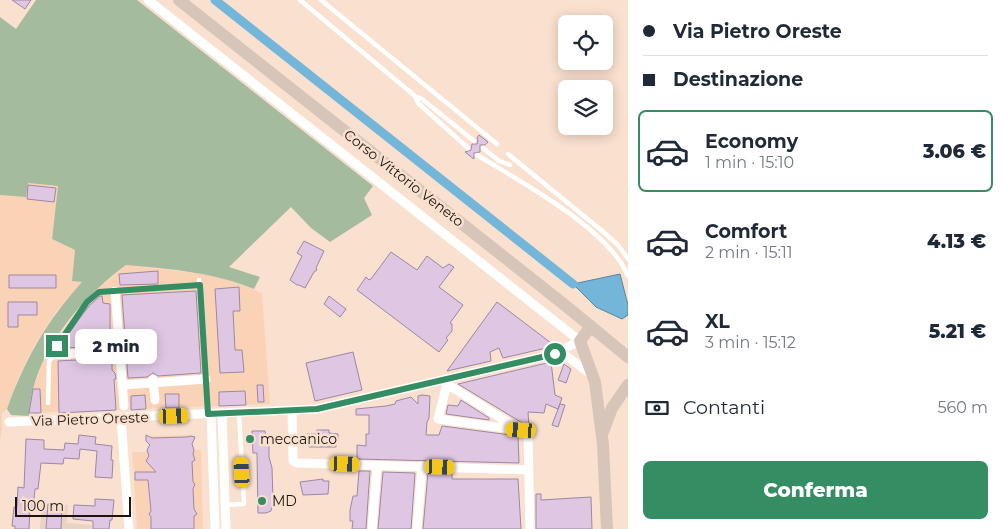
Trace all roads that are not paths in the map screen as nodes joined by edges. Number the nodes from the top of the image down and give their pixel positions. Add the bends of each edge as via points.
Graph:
1 (148, 0) edge
2 (179, 0) edge
3 (300, 0) edge
4 (321, 0) edge
5 (415, 96) junction
6 (474, 141) dead end
7 (497, 144) dead end
8 (468, 148) dead end
9 (483, 148) dead end
10 (508, 154) dead end
11 (477, 155) dead end
12 (510, 165) dead end
13 (628, 259) edge
14 (628, 276) edge
15 (115, 291) junction
16 (591, 326) junction
17 (580, 340) junction
18 (119, 351) junction
19 (555, 354) junction
20 (52, 355) junction
21 (628, 357) edge
22 (594, 376) junction
23 (206, 379) junction
24 (153, 381) junction
25 (446, 382) junction
26 (122, 385) junction
27 (628, 385) edge
28 (596, 391) junction
29 (618, 398) junction
30 (48, 403) dead end
31 (124, 406) dead end
32 (292, 411) junction
33 (222, 413) junction
34 (240, 413) junction
35 (210, 414) junction
36 (156, 416) junction
37 (121, 418) junction
38 (9, 422) dead end
39 (521, 430) junction
40 (602, 434) junction
41 (377, 466) junction
42 (422, 466) junction
43 (529, 470) junction
44 (225, 505) junction
45 (129, 529) edge
46 (215, 529) edge
47 (226, 529) edge
48 (372, 529) edge
49 (417, 529) edge
50 (530, 529) edge
51 (607, 529) edge

1 - 17 street, Corso Vittorio Veneto
2 - 16 main road, Corso Vittorio Veneto
3 - 5 lane
4 - 7 lane
5 - 6 lane
5 - 8 lane via 418,103
9 - 12 lane
10 - 13 lane via 601,230
11 - 14 lane via 562,209 604,242 618,257
15 - 18 street
15 - 20 lane via 99,292 87,302
15 - 23 lane via 200,282
16 - 17 main road
16 - 21 main road, Corso Vittorio Veneto
17 - 19 street, Via Pietro Oreste
17 - 22 main road
18 - 20 street
18 - 26 street
19 - 22 street via 565,355
19 - 25 street, Via Pietro Oreste
20 - 30 lane via 48,362
22 - 28 main road
23 - 24 street
23 - 35 lane
24 - 26 street
24 - 36 street
25 - 32 street, Via Pietro Oreste via 317,409
25 - 39 street
25 - 39 street via 438,419
26 - 31 street
27 - 29 main road
28 - 29 main road via 607,400
28 - 40 main road
29 - 40 main road
32 - 34 street, Via Pietro Oreste
32 - 41 street via 293,461
33 - 34 street, Via Pietro Oreste
33 - 35 street, Via Pietro Oreste
33 - 44 street
34 - 44 lane via 244,504
35 - 36 street, Via Pietro Oreste
35 - 46 street
36 - 37 street, Via Pietro Oreste
37 - 38 street, Via Pietro Oreste
37 - 45 street
39 - 43 street via 528,435
40 - 51 main road
41 - 42 street
41 - 48 street
42 - 43 street
42 - 49 street
43 - 50 street
44 - 47 street

